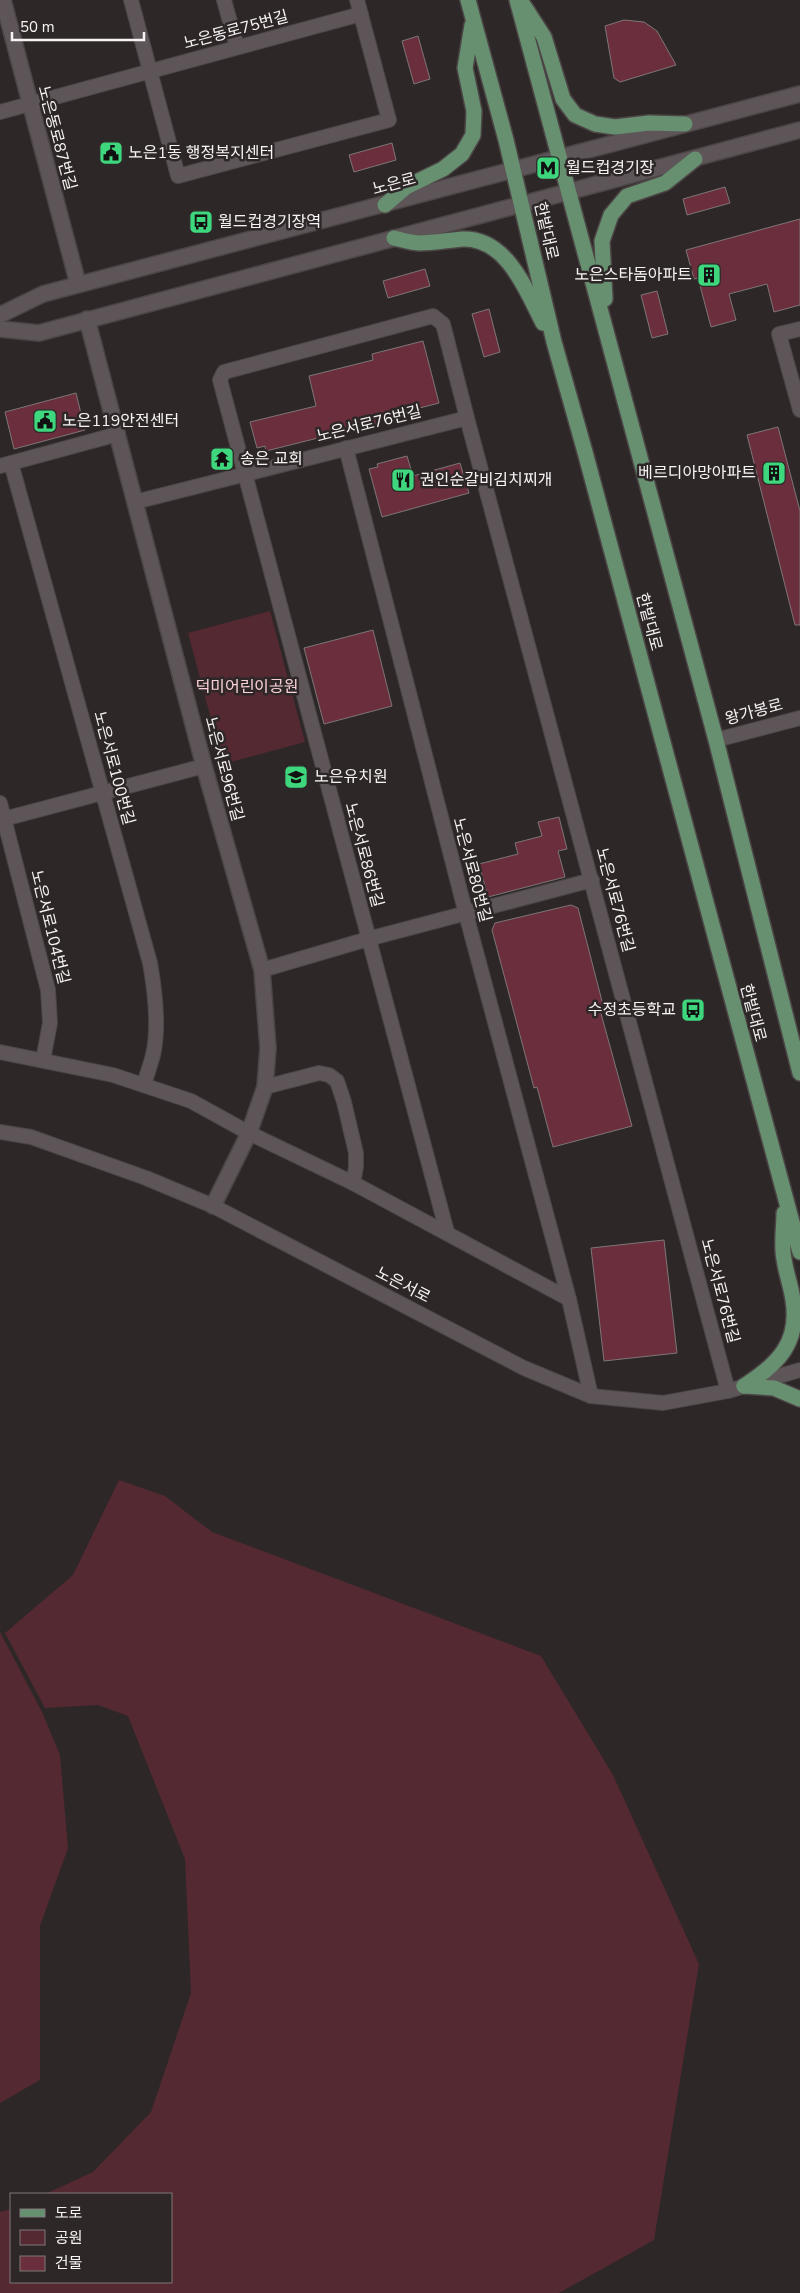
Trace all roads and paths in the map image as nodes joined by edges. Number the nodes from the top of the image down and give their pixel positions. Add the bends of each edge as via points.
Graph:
1 (3, 0) edge
2 (131, 0) edge
3 (224, 0) edge
4 (357, 0) edge
5 (468, 0) edge
6 (518, 0) edge
7 (361, 14) junction
8 (473, 21) junction
9 (237, 48) junction
10 (150, 72) junction
11 (800, 94) edge
12 (30, 104) junction
13 (0, 112) edge
14 (685, 124) junction
15 (800, 130) edge
16 (560, 157) junction
17 (695, 159) junction
18 (514, 170) junction
19 (569, 191) junction
20 (522, 204) junction
21 (386, 205) junction
22 (394, 238) junction
23 (78, 284) junction
24 (0, 315) edge
25 (87, 319) junction
26 (604, 323) junction
27 (0, 329) edge
28 (800, 329) edge
29 (554, 342) junction
30 (224, 372) joint
31 (800, 410) edge
32 (467, 418) junction
33 (118, 434) junction
34 (346, 448) junction
35 (6, 465) edge
36 (245, 474) junction
37 (135, 502) junction
38 (800, 718) edge
39 (716, 740) junction
40 (204, 766) junction
41 (103, 792) junction
42 (0, 803) edge
43 (2, 819) edge
44 (592, 880) junction
45 (466, 914) junction
46 (368, 939) junction
47 (262, 970) junction
48 (0, 1052) edge
49 (43, 1060) junction
50 (800, 1073) edge
51 (144, 1085) junction
52 (265, 1087) junction
53 (0, 1132) edge
54 (250, 1133) junction
55 (353, 1183) junction
56 (785, 1199) junction
57 (213, 1206) junction
58 (447, 1232) junction
59 (800, 1252) edge
60 (569, 1299) junction
61 (800, 1370) edge
62 (744, 1386) junction
63 (728, 1391) junction
64 (592, 1396) junction
65 (800, 1399) edge

1 - 12 street, 노은동로87번길
2 - 10 street
3 - 9 street
4 - 7 street
5 - 8 main road, 한밭대로
6 - 14 main road via 544,37 563,99 575,115 595,124 615,127 649,123
6 - 16 main road, 한밭대로
7 - 9 street, 노은동로75번길
7 - 10 street via 389,120 178,176
8 - 18 main road, 한밭대로
8 - 21 main road via 465,68 474,111 473,135 456,159 406,188
9 - 10 street, 노은동로75번길
10 - 12 street, 노은동로75번길
11 - 14 street, 노은로
12 - 13 street, 노은동로75번길
12 - 23 street, 노은동로87번길
14 - 16 street, 노은로
15 - 17 street
16 - 18 street, 노은로
16 - 19 main road, 한밭대로
17 - 19 street
17 - 26 main road via 665,183 627,196 610,215 602,241
18 - 20 main road, 한밭대로
18 - 21 street, 노은로
19 - 20 street
19 - 26 main road, 한밭대로
20 - 22 street
20 - 29 main road, 한밭대로
21 - 23 street, 노은로
22 - 25 street
22 - 29 main road via 420,243 479,240 490,245 522,280
23 - 24 street, 노은로 via 43,294
25 - 27 street via 39,333
25 - 33 street, 노은서로96번길
26 - 39 main road, 한밭대로
28 - 31 street via 779,334
29 - 56 main road, 한밭대로
30 - 32 street, 노은서로76번길 via 433,316 443,324
30 - 36 street, 노은서로86번길 via 220,380
32 - 34 street, 노은서로76번길
32 - 44 street, 노은서로76번길
33 - 35 street
33 - 37 street, 노은서로96번길
34 - 36 street, 노은서로76번길
34 - 45 street, 노은서로80번길
35 - 41 street, 노은서로100번길
36 - 37 street, 노은서로76번길
36 - 46 street, 노은서로86번길
37 - 40 street, 노은서로96번길
38 - 39 street, 왕가봉로
39 - 50 main road, 한밭대로
40 - 41 street
40 - 47 street, 노은서로96번길
41 - 43 street
41 - 51 street, 노은서로100번길 via 154,986 154,1050
42 - 43 street, 노은서로104번길
43 - 49 street, 노은서로104번길 via 48,990 50,1023
44 - 45 street
44 - 63 street, 노은서로76번길
45 - 46 street
45 - 60 street, 노은서로80번길
46 - 47 street
46 - 58 street, 노은서로86번길
47 - 52 street, 노은서로96번길 via 268,1048
48 - 49 street
49 - 51 street
51 - 54 street via 191,1101
52 - 54 street, 노은서로96번길
52 - 55 street via 319,1073 337,1081 356,1153
53 - 57 street, 노은서로 via 31,1137
54 - 55 street
54 - 57 street, 노은서로96번길
55 - 58 street
56 - 59 main road, 한밭대로
56 - 62 main road via 783,1257 795,1319 781,1356 769,1370
57 - 64 street, 노은서로 via 524,1368
58 - 60 street
60 - 64 street, 노은서로80번길
61 - 62 street, 노은서로
62 - 63 street, 노은서로
62 - 65 main road via 774,1388
63 - 64 street, 노은서로 via 663,1403

